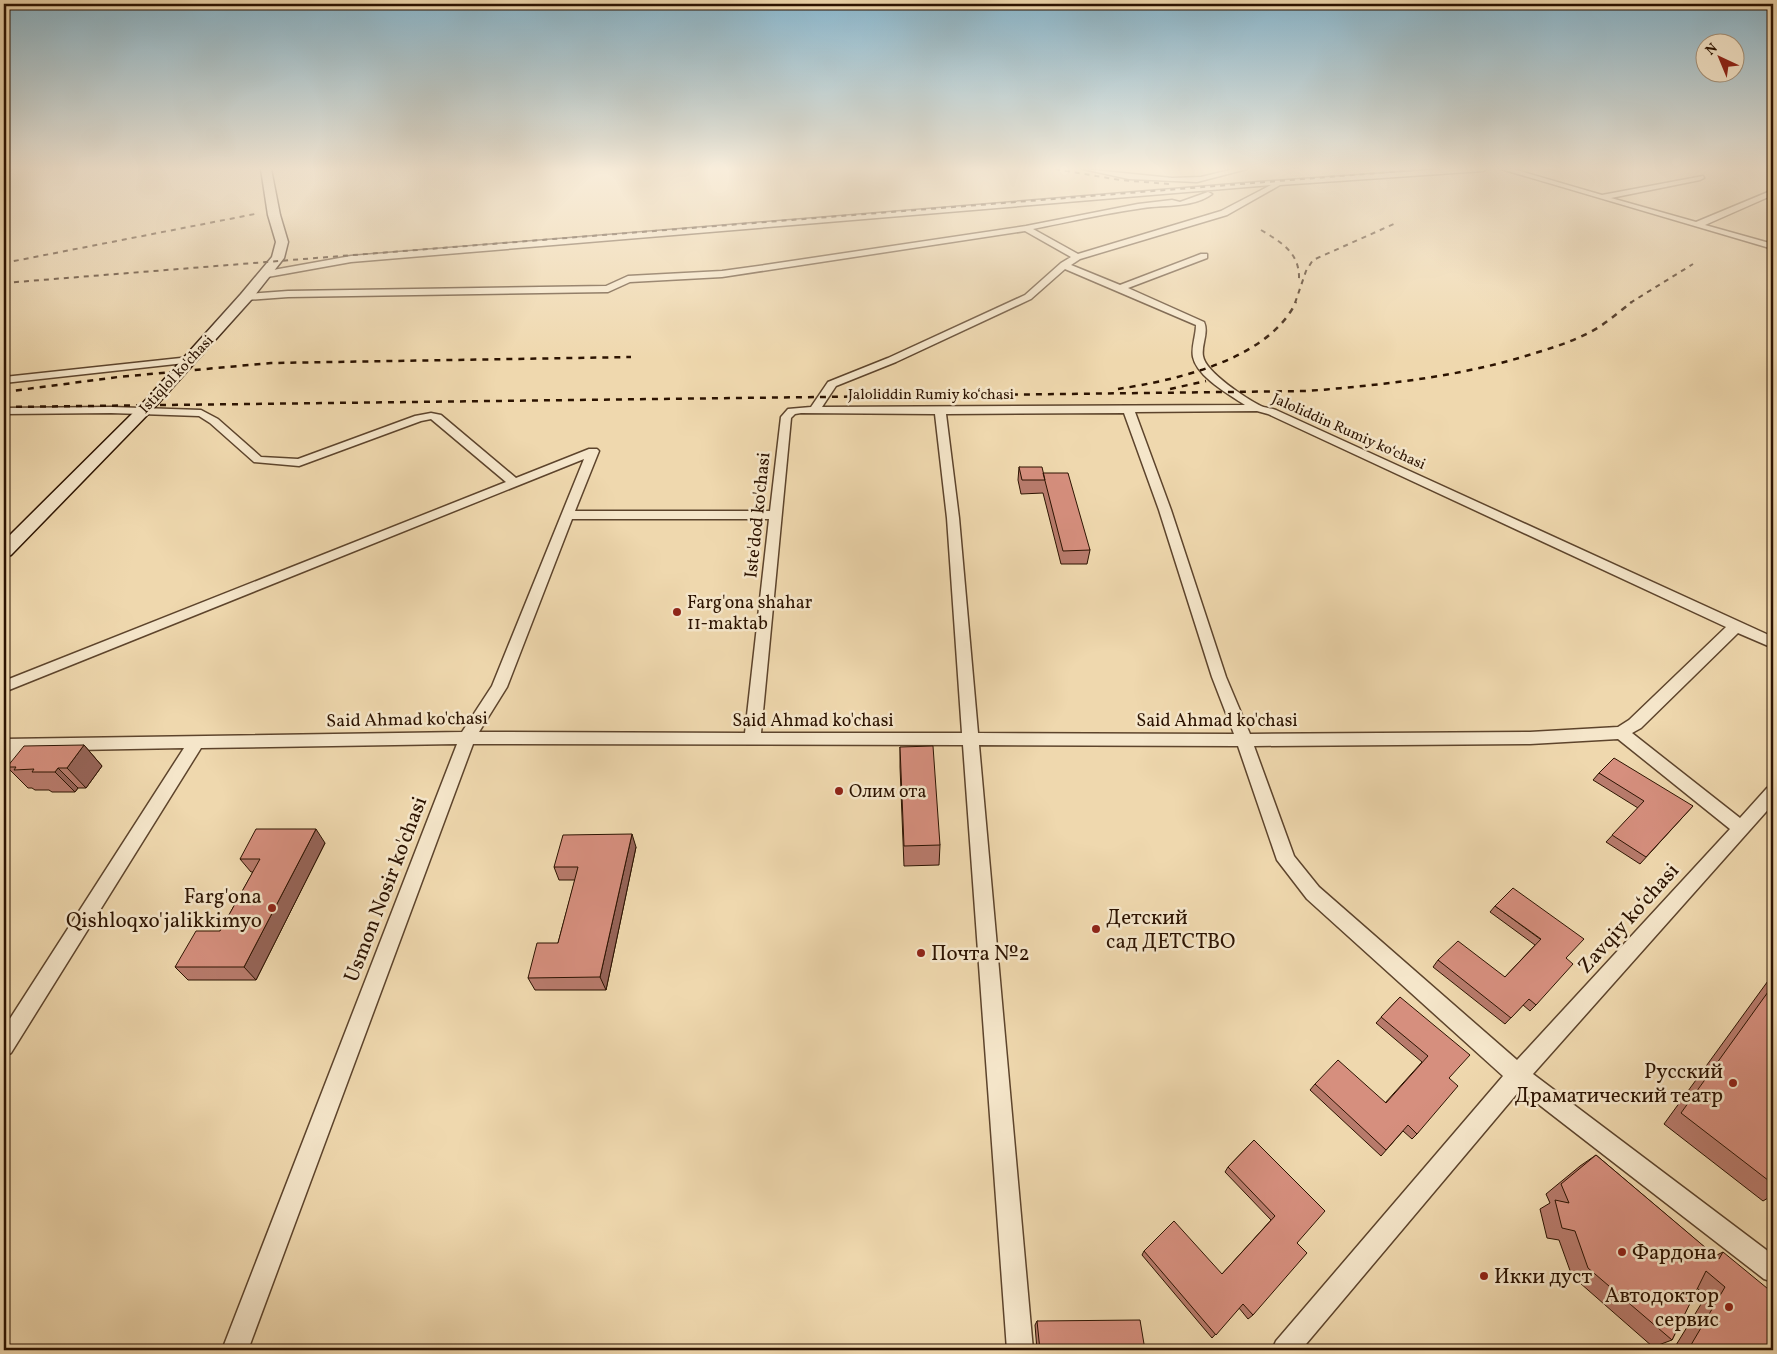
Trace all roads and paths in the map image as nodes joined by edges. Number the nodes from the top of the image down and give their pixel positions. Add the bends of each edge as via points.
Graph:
1 (279, 232) edge
2 (678, 232) edge
3 (999, 232) edge
4 (1033, 232) edge
5 (1160, 232) edge
6 (1722, 232) edge
7 (1773, 247) edge
8 (1204, 256) dead end
9 (1077, 257) junction
10 (1064, 265) junction
11 (262, 275) junction
12 (1120, 288) junction
13 (246, 297) junction
14 (190, 360) junction
15 (4, 380) edge
16 (1257, 408) junction
17 (814, 410) junction
18 (1129, 410) junction
19 (4, 411) edge
20 (142, 411) junction
21 (940, 411) junction
22 (788, 414) joint
23 (515, 483) junction
24 (776, 515) junction
25 (569, 516) junction
26 (4, 551) edge
27 (1736, 626) junction
28 (1773, 643) edge
29 (4, 687) edge
30 (1621, 733) junction
31 (467, 738) junction
32 (752, 740) junction
33 (970, 740) junction
34 (1244, 740) junction
35 (196, 742) junction
36 (10, 745) edge
37 (4, 760) edge
38 (1773, 794) edge
39 (1742, 828) junction
40 (4, 1046) edge
41 (1518, 1075) junction
42 (1773, 1270) edge
43 (235, 1350) edge
44 (1020, 1350) edge
45 (1285, 1350) edge

1 - 11 main road, Istiqlol ko'chasi via 282,242 278,258
2 - 11 street via 351,259
3 - 13 street via 756,270 628,279 608,289
4 - 9 street
5 - 9 street
6 - 7 street
8 - 12 street
9 - 10 street
10 - 12 street
10 - 17 street via 1028,297 832,384
11 - 13 main road, Istiqlol ko'chasi
12 - 16 street via 1201,324 1198,358 1203,370
13 - 14 main road, Istiqlol ko'chasi
14 - 15 street
14 - 20 main road, Istiqlol ko'chasi
16 - 18 street, Jaloliddin Rumiy koʻchasi
16 - 27 street, Jaloliddin Rumiy koʻchasi via 1272,412
17 - 21 street, Jaloliddin Rumiy koʻchasi
17 - 22 street, Jaloliddin Rumiy koʻchasi
18 - 21 street, Jaloliddin Rumiy koʻchasi
18 - 34 street via 1219,677
19 - 20 street
20 - 23 street via 200,413 214,420 258,460 300,463 419,418 434,416
20 - 26 main road, Istiqlol ko'chasi
21 - 33 street via 949,478
22 - 24 street, Iste'dod ko'chasi
23 - 25 street, Usmon Nosir ko'chasi via 593,451
23 - 29 street
24 - 25 street
24 - 32 street, Iste'dod ko'chasi
25 - 31 street, Usmon Nosir ko'chasi via 499,687
27 - 28 street, Jaloliddin Rumiy koʻchasi
27 - 30 street via 1635,724
30 - 34 street, Said Ahmad ko'chasi via 1530,738
30 - 39 street
31 - 32 street, Said Ahmad ko'chasi
31 - 35 street, Said Ahmad ko'chasi
31 - 43 street, Usmon Nosir ko'chasi
32 - 33 street, Said Ahmad ko'chasi
33 - 34 street, Said Ahmad ko'chasi
33 - 44 street
34 - 41 street via 1286,860 1313,893
35 - 36 street, Said Ahmad ko'chasi
35 - 40 street
36 - 37 street
38 - 39 street, Zavqiy koʻchasi
39 - 41 street, Zavqiy koʻchasi
41 - 42 street
41 - 45 street, Zavqiy koʻchasi

